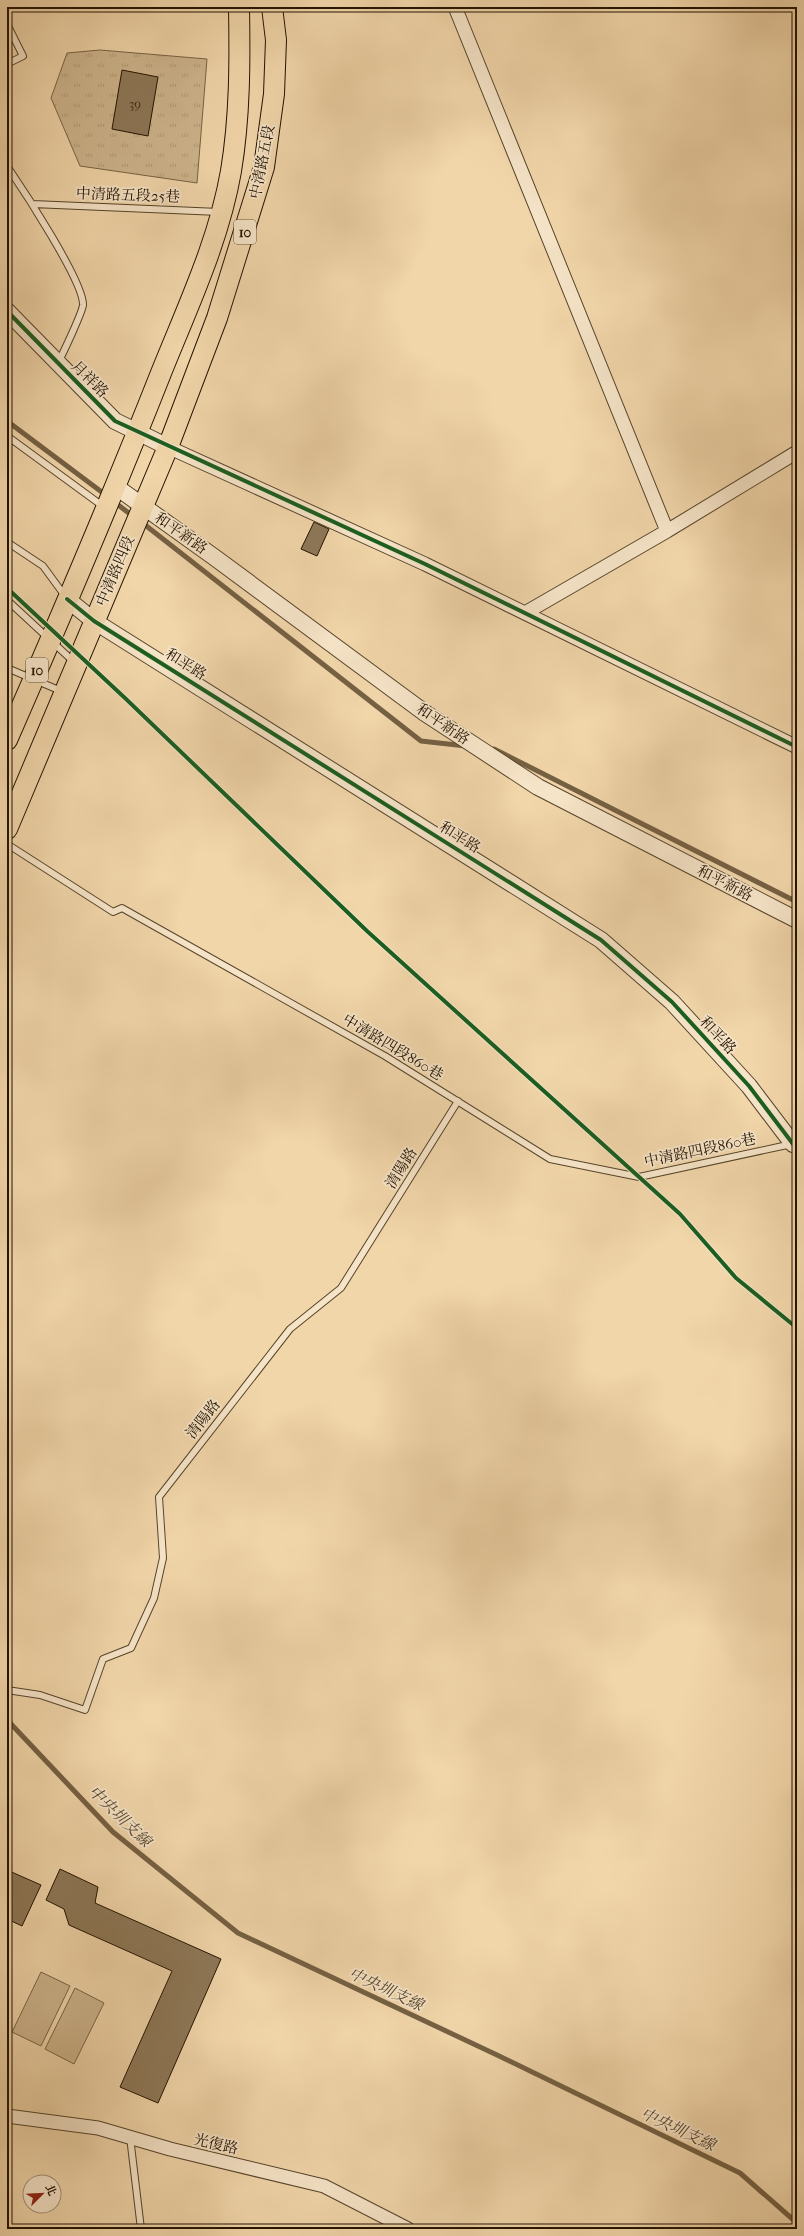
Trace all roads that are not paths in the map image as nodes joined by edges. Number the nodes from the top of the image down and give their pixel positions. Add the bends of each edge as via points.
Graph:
1 (239, 7) edge
2 (272, 7) edge
3 (455, 7) edge
4 (7, 24) edge
5 (7, 64) edge
6 (7, 166) edge
7 (33, 204) junction
8 (222, 212) junction
9 (7, 312) edge
10 (58, 364) junction
11 (138, 432) junction
12 (7, 436) edge
13 (168, 447) junction
14 (797, 452) edge
15 (110, 497) junction
16 (139, 515) junction
17 (667, 532) junction
18 (7, 542) edge
19 (67, 599) junction
20 (7, 600) edge
21 (525, 613) junction
22 (94, 621) junction
23 (50, 639) junction
24 (76, 664) junction
25 (7, 668) edge
26 (33, 680) junction
27 (65, 692) junction
28 (7, 740) edge
29 (797, 747) edge
30 (7, 829) edge
31 (7, 844) edge
32 (797, 920) edge
33 (458, 1102) junction
34 (795, 1144) edge
35 (7, 1690) edge
36 (7, 2116) edge
37 (130, 2137) junction
38 (797, 2224) edge
39 (141, 2229) edge
40 (408, 2229) edge
41 (794, 2229) edge

1 - 8 main road, 中清路五段 / 10 via 238,102 231,170
2 - 13 main road, 中清路五段 / 10 via 276,40 274,94 264,166 217,318
3 - 17 street
4 - 5 lane via 23,56
6 - 7 lane
7 - 8 lane, 中清路五段25巷
7 - 10 lane via 77,284 83,305
8 - 11 main road, 中清路五段 / 10 via 199,280
9 - 10 street, 月祥路
10 - 11 street, 月祥路 via 115,421
11 - 13 street, 月祥路
11 - 15 main road, 10
12 - 15 lane
13 - 16 main road, 中清路四段 / 10
13 - 21 street via 338,523
14 - 17 street
15 - 16 street, 和平新路
15 - 19 main road, 10
16 - 22 main road, 中清路四段 / 10
16 - 32 street, 和平新路 via 425,713 538,787
17 - 21 street
18 - 19 lane via 43,566
19 - 22 street, 和平路
19 - 23 main road, 10
20 - 23 lane
21 - 29 street
22 - 24 main road, 中清路四段 / 10
22 - 34 street, 和平路 via 601,940 672,1002 749,1086
23 - 24 lane
23 - 26 main road, 10
24 - 27 main road, 中清路四段 / 10
25 - 26 lane
26 - 27 lane
26 - 28 main road, 10
27 - 30 main road, 中清路四段 / 10
31 - 33 lane, 中清路四段860巷 via 113,912 122,908 385,1056
33 - 34 lane, 中清路四段860巷 via 550,1159 639,1177
33 - 35 lane, 清陽路 via 341,1288 290,1329 159,1497 163,1558 154,1598 131,1648 103,1659 85,1710 40,1695
36 - 37 street, 光復路 via 98,2128
37 - 39 lane
37 - 40 street, 光復路 via 324,2186
38 - 41 lane

